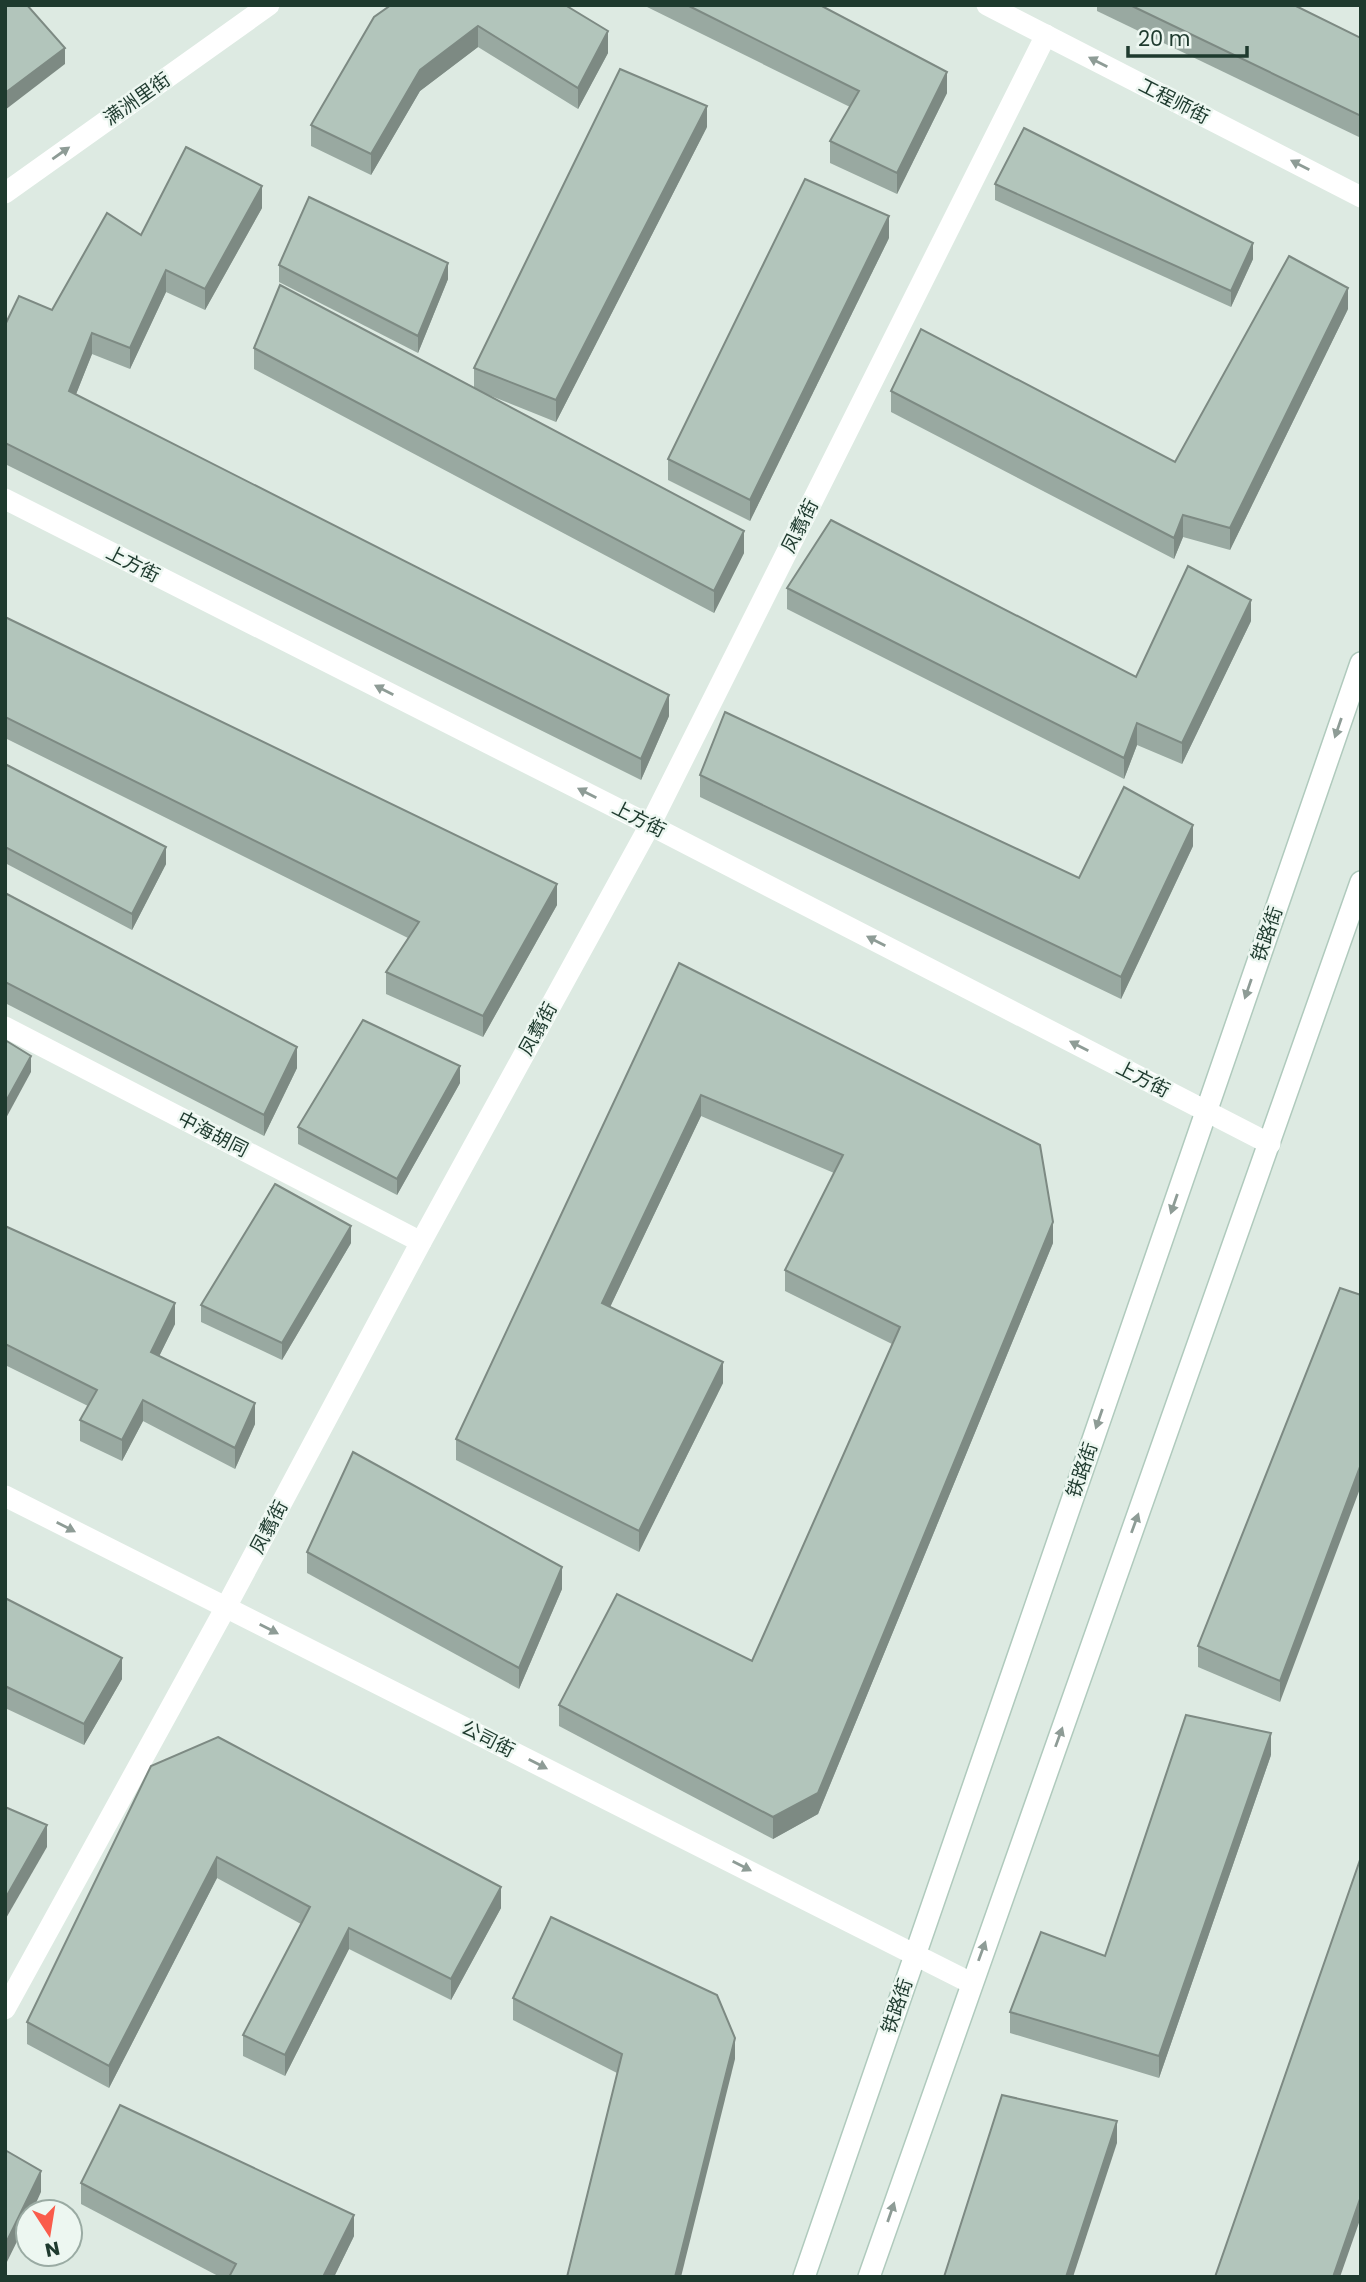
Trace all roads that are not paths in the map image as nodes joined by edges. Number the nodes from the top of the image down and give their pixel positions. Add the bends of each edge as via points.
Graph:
1 (269, 5) edge
2 (987, 5) edge
3 (1046, 35) junction
4 (5, 193) edge
5 (1361, 197) edge
6 (5, 499) edge
7 (1361, 663) edge
8 (650, 825) junction
9 (1361, 882) edge
10 (5, 1027) edge
11 (1206, 1111) junction
12 (1270, 1144) junction
13 (421, 1242) junction
14 (5, 1496) edge
15 (226, 1607) junction
16 (915, 1954) junction
17 (971, 1983) junction
18 (5, 2009) edge
19 (804, 2277) edge
20 (869, 2277) edge

4 -> 1 street, 满洲里街
2 - 3 street, 工程师街
5 -> 3 street, 工程师街
3 - 8 street, 凤翥街
8 -> 6 street, 上方街
7 -> 11 street, 铁路街
11 -> 8 street, 上方街
8 - 13 street, 凤翥街
9 - 12 street
10 - 13 street, 中海胡同
11 - 12 street, 上方街
11 -> 16 street, 铁路街
17 -> 12 street
13 - 15 street, 凤翥街
14 -> 15 street, 公司街
15 -> 16 street, 公司街
15 - 18 street, 凤翥街
16 - 17 street, 公司街
16 - 19 street, 铁路街
20 -> 17 street

